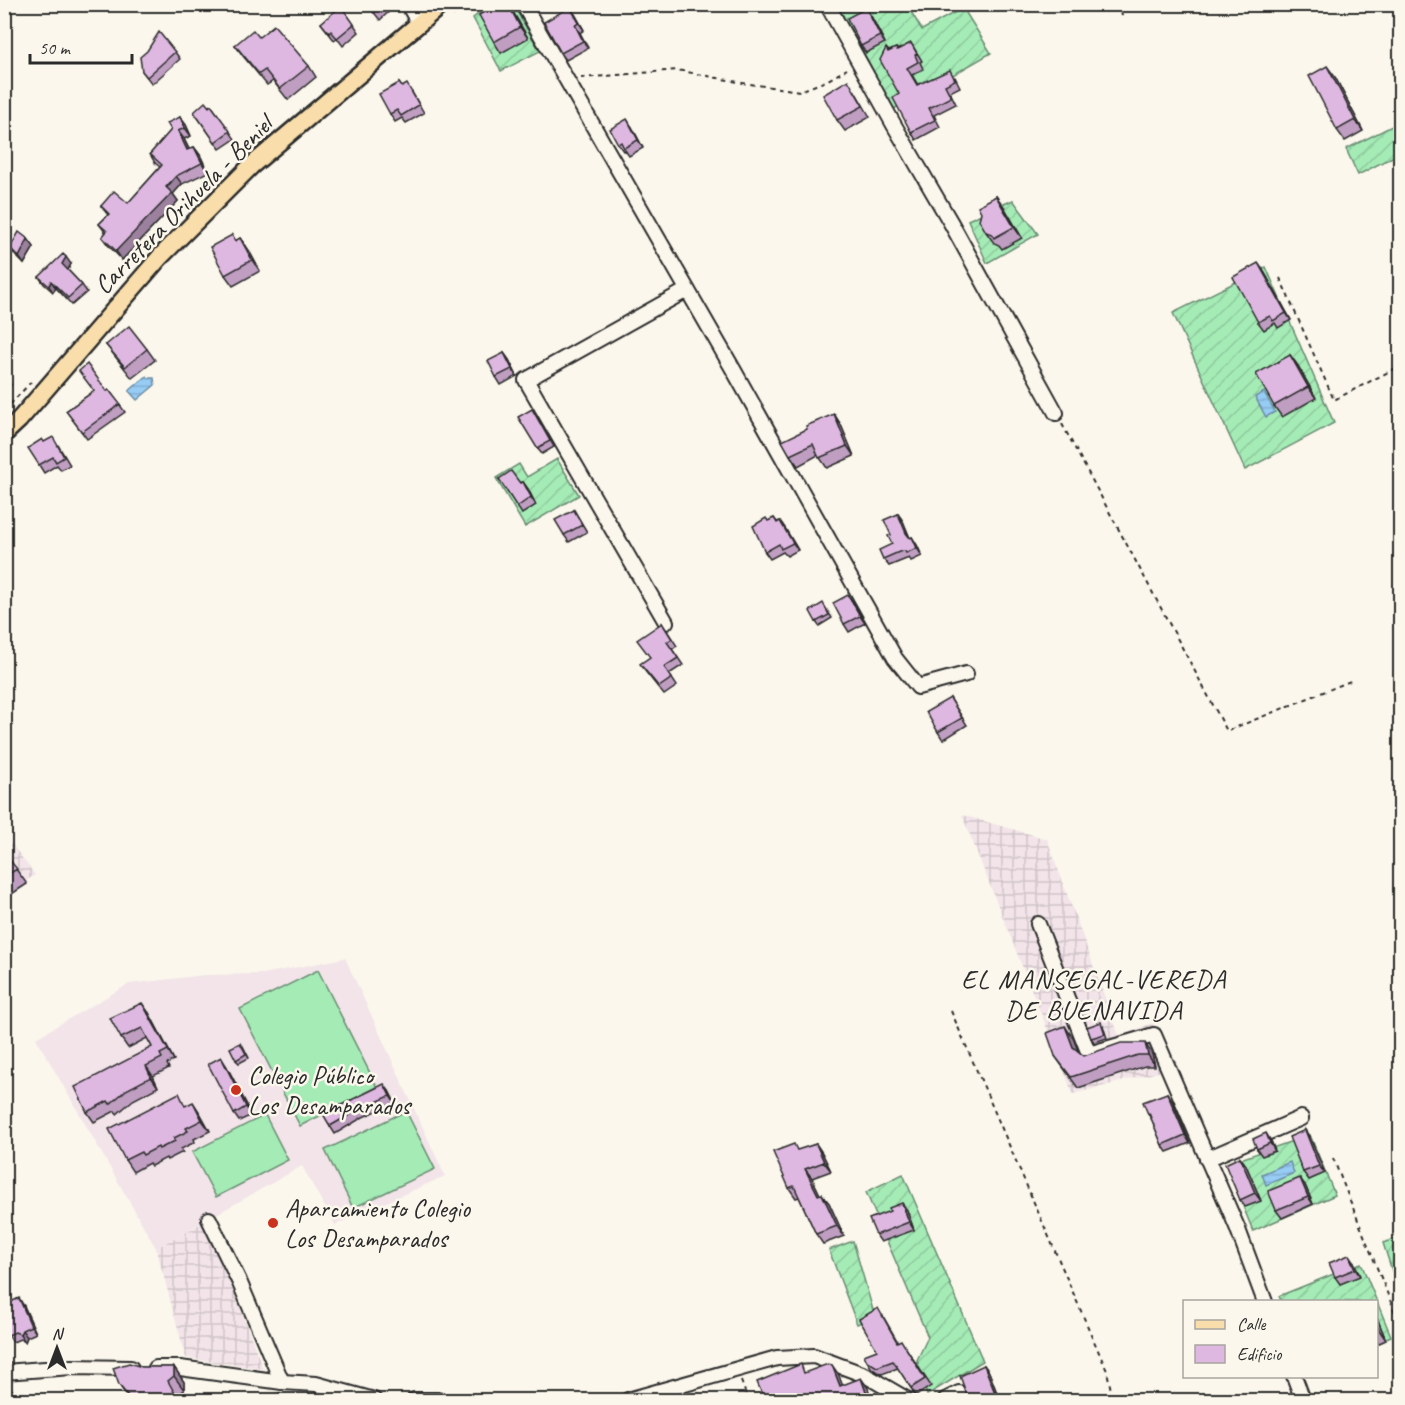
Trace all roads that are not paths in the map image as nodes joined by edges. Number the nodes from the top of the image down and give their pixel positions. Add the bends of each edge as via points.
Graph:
1 (408, 4) edge
2 (523, 4) edge
3 (827, 4) edge
4 (445, 12) edge
5 (419, 24) junction
6 (687, 290) junction
7 (1056, 413) road end
8 (8, 440) edge
9 (666, 622) dead end
10 (966, 674) dead end
11 (1038, 924) dead end
12 (1301, 1118) dead end
13 (1207, 1159) junction
14 (209, 1219) dead end
15 (1264, 1300) edge
16 (4, 1372) edge
17 (1294, 1378) edge
18 (282, 1382) junction
19 (959, 1393) dead end
20 (374, 1401) edge
21 (414, 1401) edge
22 (438, 1401) edge
23 (628, 1401) edge
24 (908, 1401) edge
25 (945, 1401) edge
26 (1303, 1401) edge

1 - 5 street
2 - 6 street
3 - 7 street
4 - 5 main road, Carretera Orihuela - Beniel
5 - 8 main road, Carretera Orihuela - Beniel via 251,166 160,257 19,420
6 - 9 street via 525,380
6 - 10 street via 895,658 918,687
11 - 13 street via 1089,1054 1154,1035
12 - 13 street
13 - 15 street
14 - 18 street
16 - 18 street via 72,1367 180,1368
17 - 26 street
18 - 20 street via 316,1384
19 - 25 street
21 - 22 street
23 - 24 street via 777,1358 814,1356 865,1375

